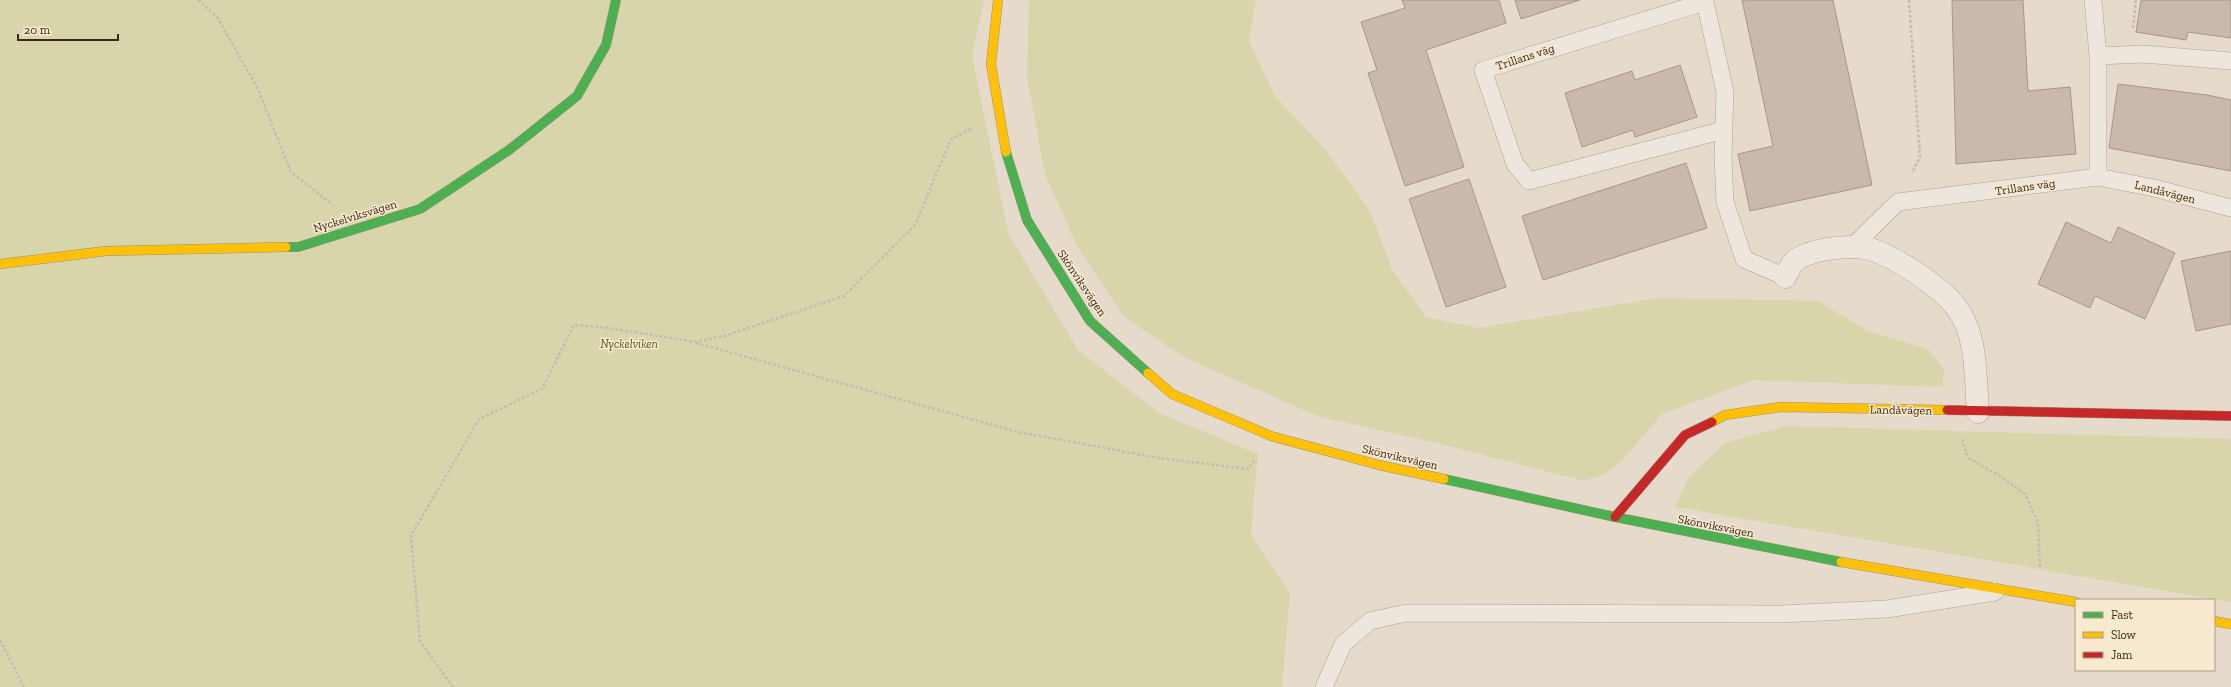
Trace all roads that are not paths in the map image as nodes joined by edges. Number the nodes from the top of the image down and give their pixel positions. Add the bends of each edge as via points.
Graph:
1 (616, 0) edge
2 (998, 0) edge
3 (2093, 0) edge
4 (2098, 56) junction
5 (2231, 61) edge
6 (1724, 130) junction
7 (2098, 177) junction
8 (2231, 208) edge
9 (1851, 248) junction
10 (0, 264) edge
11 (1785, 277) joint
12 (1978, 412) junction
13 (2231, 416) edge
14 (1614, 517) junction
15 (2006, 590) junction
16 (2075, 602) edge
17 (2215, 621) edge
18 (2231, 624) edge
19 (1324, 687) edge

1 - 10 street, Nyckelviksvägen via 606,45 577,96 509,150 420,209 298,246 106,251
2 - 14 street, Skönviksvägen via 991,64 1004,145 1027,220 1090,320 1172,394 1271,436 1380,465
3 - 4 lane
4 - 5 lane via 2143,54
4 - 7 lane
6 - 6 lane, Trillans väg via 1529,181 1515,164 1483,70 1705,2 1725,92
6 - 11 lane, Trillans väg via 1725,202 1744,260
7 - 8 lane, Landåvägen
7 - 9 lane, Trillans väg via 1898,202
9 - 11 street, Trillans väg via 1832,248 1796,260
9 - 12 street, Trillans väg via 1866,248 1900,263 1934,287 1956,307 1971,337
12 - 13 street, Landåvägen
12 - 14 street, Landåvägen via 1781,408 1725,415 1686,435
14 - 15 street, Skönviksvägen via 1823,559
15 - 16 street, Skönviksvägen
15 - 19 lane via 1887,609 1781,614 1406,613 1370,621 1343,644
17 - 18 street

